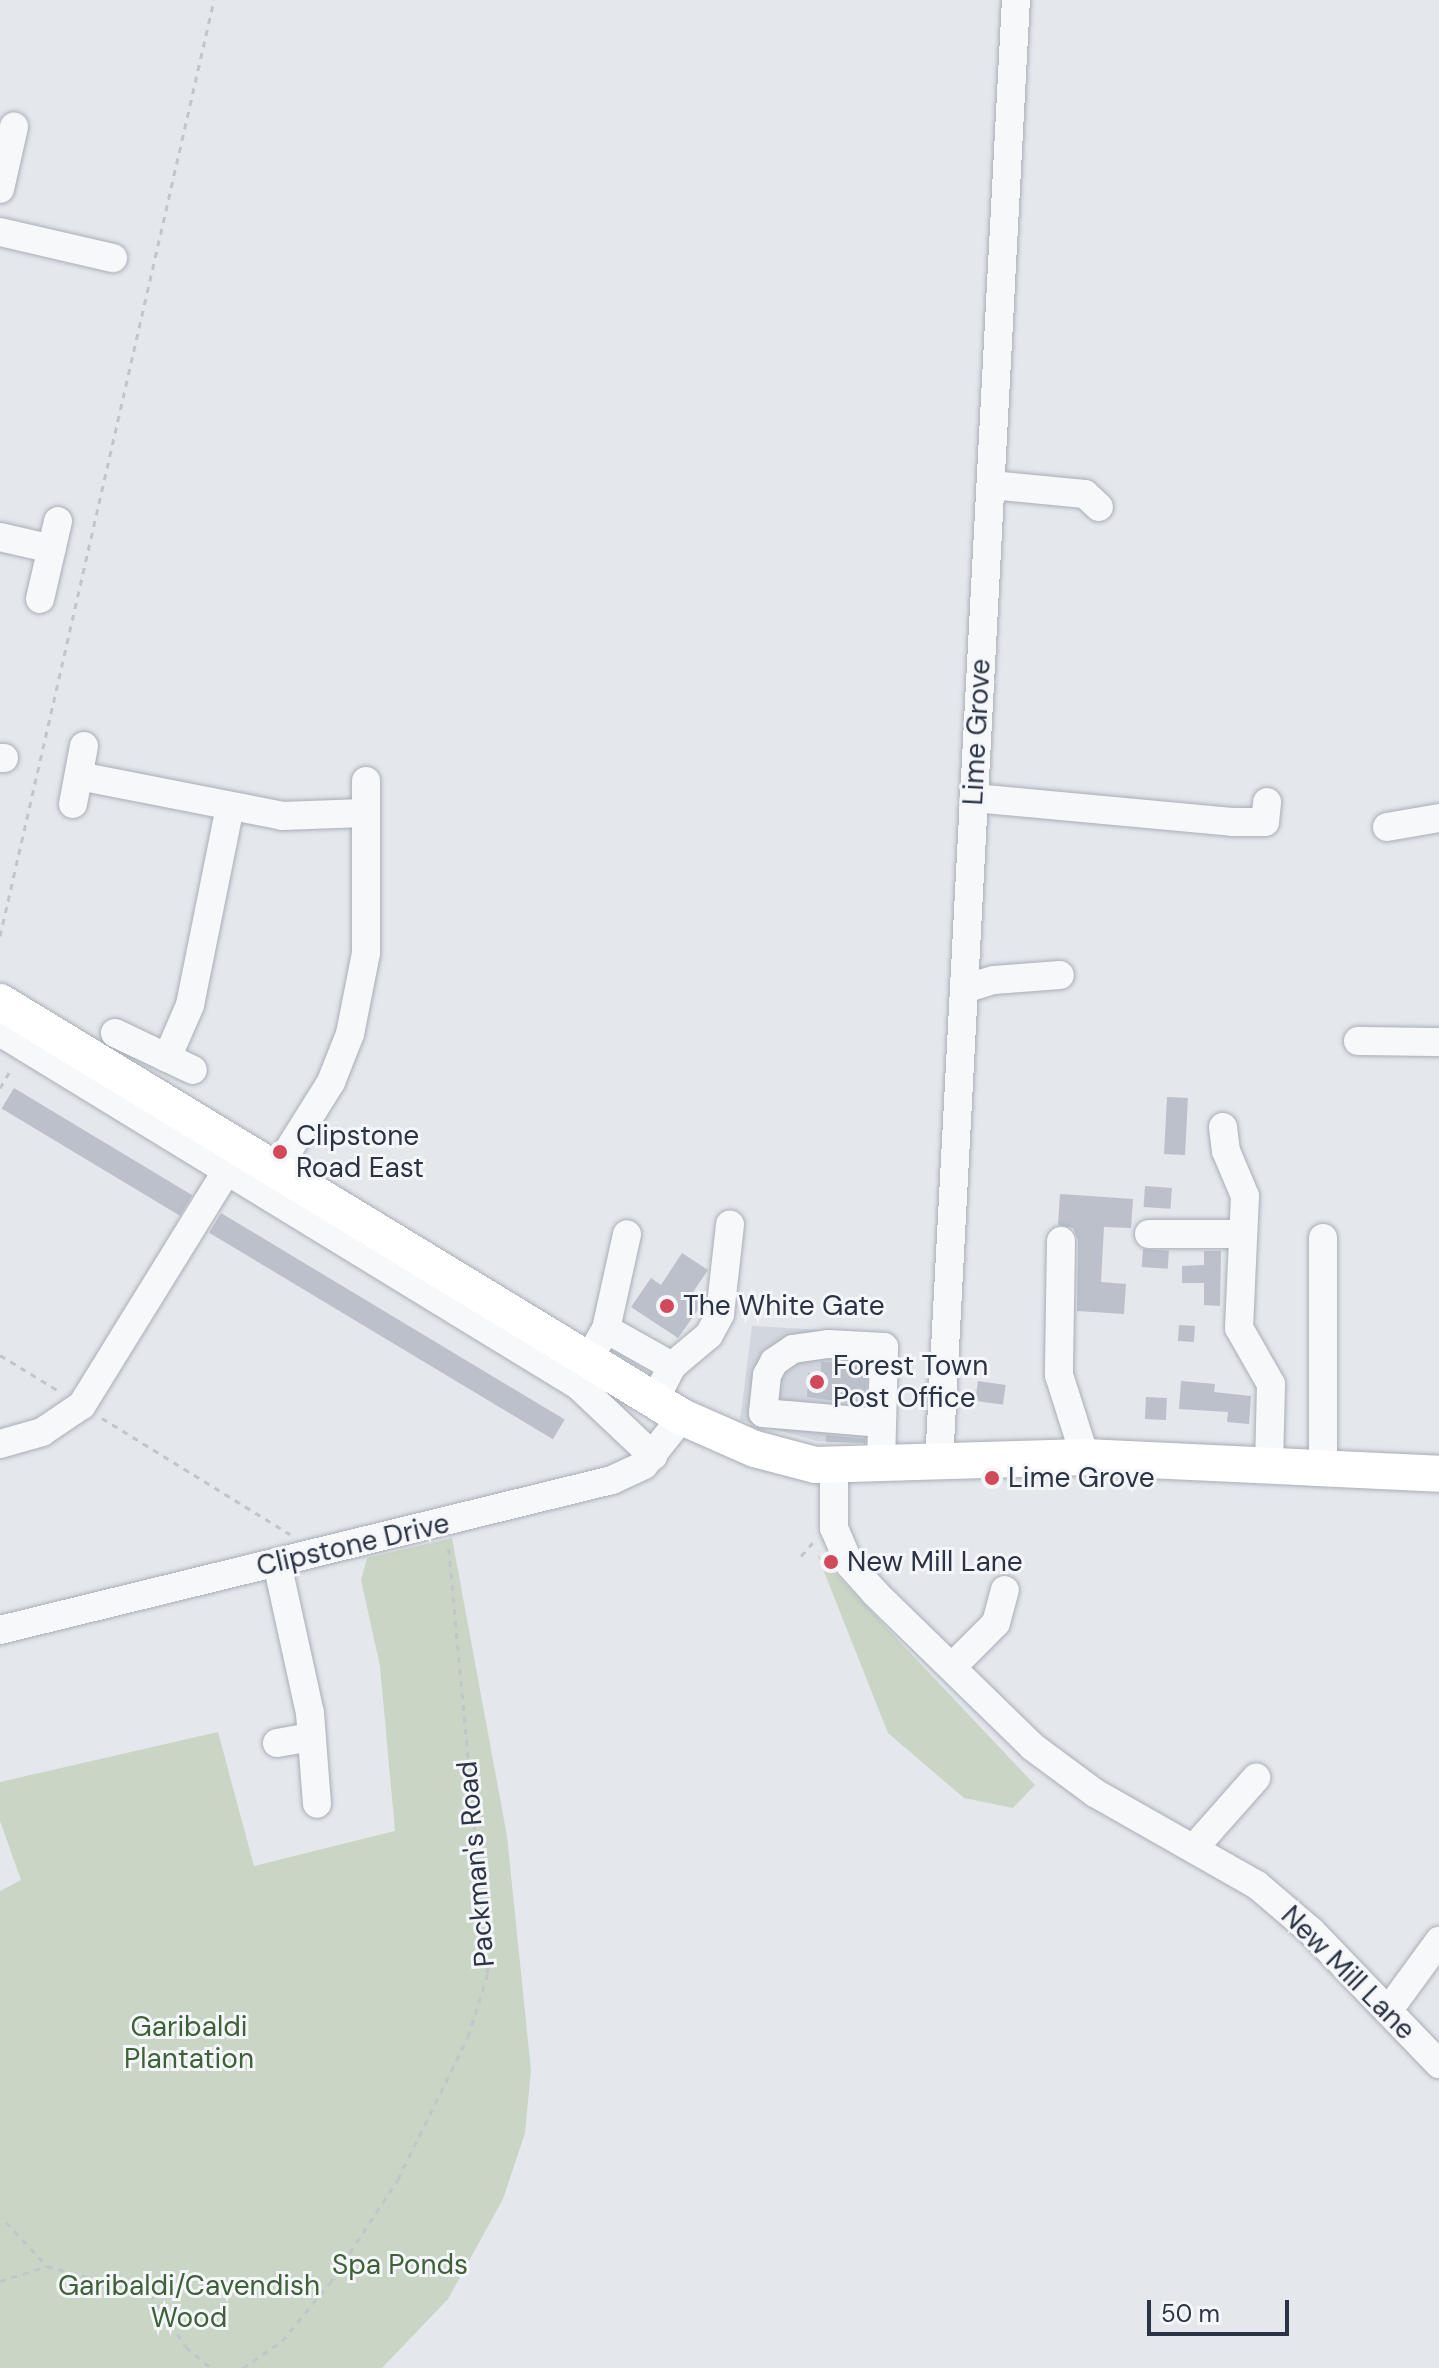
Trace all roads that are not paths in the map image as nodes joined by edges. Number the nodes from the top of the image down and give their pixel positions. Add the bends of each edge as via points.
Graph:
1 (1016, 0) edge
2 (14, 127) dead end
3 (0, 189) edge
4 (0, 232) edge
5 (113, 258) dead end
6 (991, 485) junction
7 (1099, 507) dead end
8 (58, 521) dead end
9 (0, 537) edge
10 (52, 549) junction
11 (40, 599) dead end
12 (84, 746) dead end
13 (79, 776) junction
14 (366, 781) dead end
15 (974, 798) junction
16 (1267, 802) dead end
17 (73, 804) dead end
18 (230, 807) junction
19 (364, 813) junction
20 (1439, 818) edge
21 (1387, 827) dead end
22 (1060, 975) dead end
23 (964, 989) junction
24 (0, 1002) edge
25 (0, 1032) edge
26 (115, 1033) dead end
27 (1358, 1041) dead end
28 (1439, 1042) edge
29 (167, 1058) junction
30 (193, 1070) dead end
31 (1223, 1127) dead end
32 (228, 1169) junction
33 (276, 1170) junction
34 (730, 1225) dead end
35 (627, 1234) dead end
36 (1149, 1234) dead end
37 (1243, 1234) junction
38 (1323, 1238) dead end
39 (1061, 1241) dead end
40 (606, 1329) junction
41 (588, 1360) junction
42 (672, 1366) junction
43 (668, 1409) junction
44 (808, 1420) junction
45 (882, 1423) junction
46 (0, 1444) edge
47 (653, 1456) junction
48 (1085, 1457) junction
49 (939, 1463) junction
50 (819, 1464) junction
51 (881, 1464) junction
52 (1269, 1468) junction
53 (1323, 1470) junction
54 (1439, 1474) edge
55 (277, 1563) junction
56 (1005, 1590) dead end
57 (0, 1630) edge
58 (952, 1667) junction
59 (277, 1743) dead end
60 (312, 1751) junction
61 (1256, 1778) dead end
62 (317, 1804) dead end
63 (1194, 1848) junction
64 (1439, 1941) edge
65 (1388, 2011) junction
66 (1436, 2055) edge

1 - 6 street, Lime Grove
2 - 3 street
4 - 5 street
6 - 7 street via 1085,494
6 - 15 street, Lime Grove
8 - 10 street
9 - 10 street
10 - 11 street
12 - 13 street
13 - 17 street
13 - 18 street
14 - 19 street
15 - 16 street via 1232,822 1265,822
15 - 23 street, Lime Grove
18 - 19 street via 282,816
18 - 29 street via 190,1005
19 - 33 street via 366,953 350,1034 331,1082
20 - 21 street
22 - 23 street via 994,980
23 - 49 street, Lime Grove
24 - 33 main road
25 - 32 street
26 - 29 street
27 - 28 street
29 - 30 street
31 - 37 street via 1226,1151 1245,1196
32 - 46 street via 82,1405 42,1432
32 - 47 street via 579,1386
33 - 41 main road
34 - 42 street via 720,1314 709,1335
35 - 40 street
36 - 37 street
37 - 52 street via 1239,1328 1271,1384
38 - 53 street
39 - 48 street via 1059,1375
40 - 41 street
40 - 42 street
41 - 43 main road
42 - 43 street, Clipstone Drive
43 - 47 street, Clipstone Drive
43 - 50 main road via 755,1449
44 - 45 street
44 - 45 street via 763,1413 774,1362 793,1349 855,1344 884,1347
44 - 50 street, New Mill Lane
45 - 51 street
47 - 55 street, Clipstone Drive via 612,1480
48 - 49 main road
48 - 52 main road
49 - 51 main road
50 - 51 main road
50 - 58 street, New Mill Lane via 834,1528 850,1565
52 - 53 main road
53 - 54 main road
55 - 57 street, Clipstone Drive
55 - 60 street via 310,1713
56 - 58 street via 996,1623
58 - 63 street, New Mill Lane via 1058,1766 1095,1793
59 - 60 street
60 - 62 street
61 - 63 street
63 - 65 street, New Mill Lane via 1257,1885
64 - 65 street
65 - 66 street, New Mill Lane

